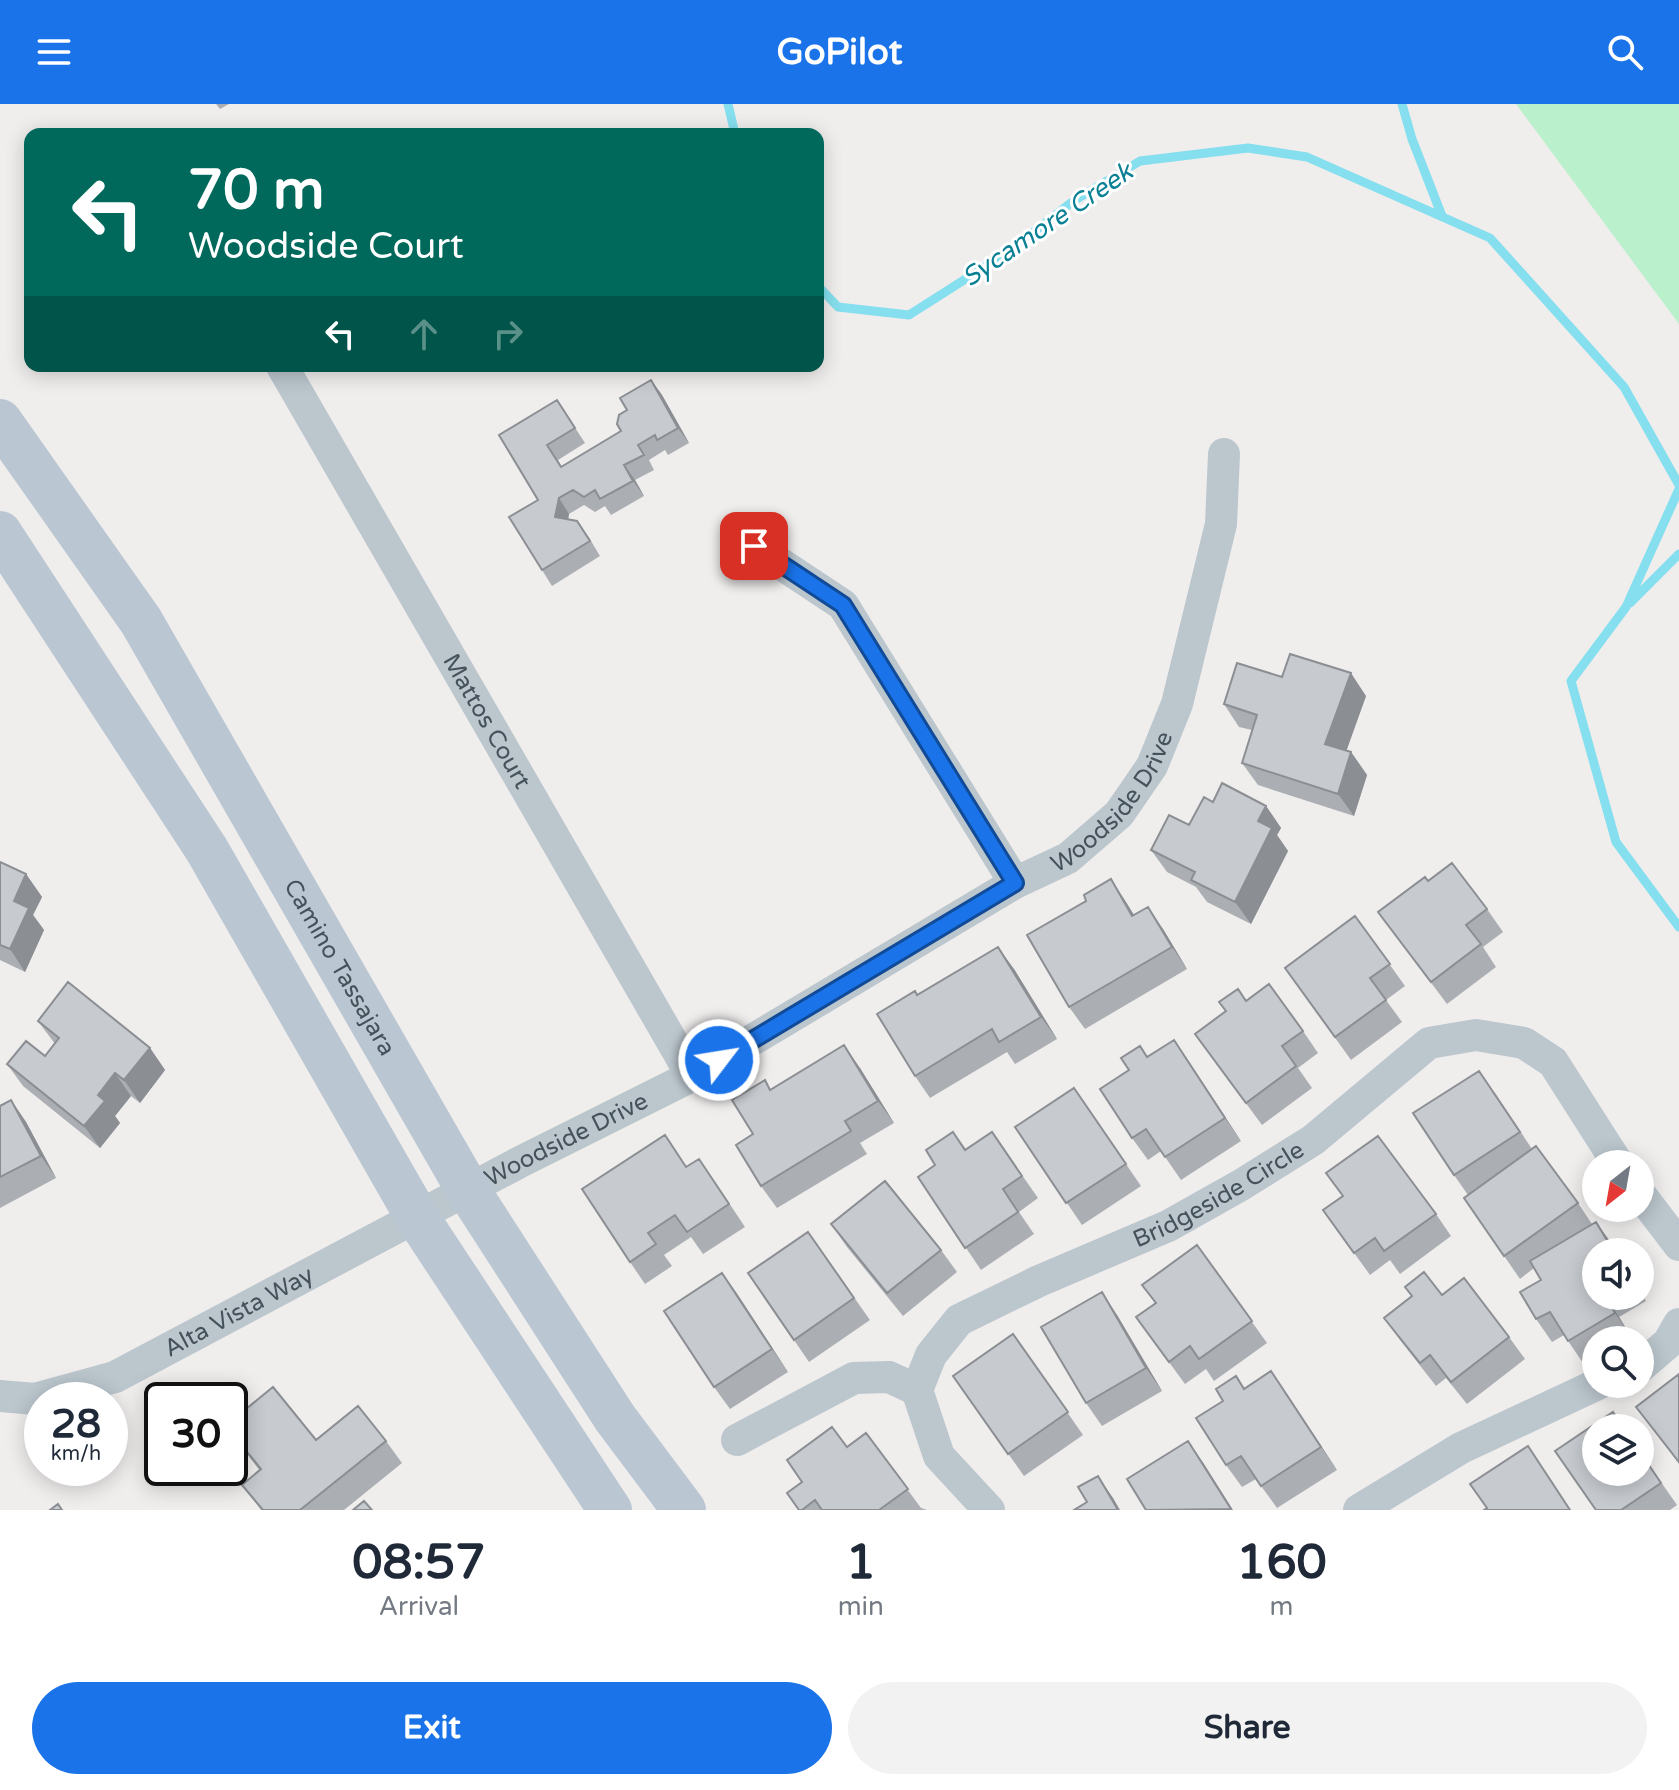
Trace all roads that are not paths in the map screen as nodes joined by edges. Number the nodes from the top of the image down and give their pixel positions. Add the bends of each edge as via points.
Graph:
1 (285, 372) edge
2 (0, 421) edge
3 (1224, 454) dead end
4 (0, 533) edge
5 (754, 546) dead end
6 (1015, 883) junction
7 (692, 1076) junction
8 (1609, 1150) edge
9 (468, 1190) junction
10 (1654, 1212) edge
11 (417, 1217) junction
12 (1679, 1245) edge
13 (1679, 1324) edge
14 (1654, 1355) edge
15 (917, 1390) junction
16 (1582, 1391) edge
17 (0, 1396) edge
18 (737, 1440) dead end
19 (1406, 1498) edge
20 (610, 1510) edge
21 (684, 1510) edge
22 (989, 1510) edge
23 (1359, 1510) edge

1 - 7 street, Mattos Court
2 - 9 main road, Camino Tassajara via 141,621
3 - 6 street, Woodside Drive via 1221,524 1177,704 1152,766 1119,814 1068,858
4 - 11 main road via 207,850
5 - 6 street via 843,605
6 - 7 street, Woodside Drive
7 - 9 street, Woodside Drive
8 - 15 street, Bridgeside Circle via 1553,1062 1524,1043 1476,1035 1429,1043 1313,1140 1241,1185 1168,1226 959,1320 931,1355
9 - 11 street, Alta Vista Way
9 - 21 main road, Camino Tassajara via 615,1418
10 - 12 street
11 - 17 street, Alta Vista Way via 115,1377 35,1399
11 - 20 main road
13 - 14 street
15 - 18 street via 889,1377 854,1378
15 - 22 street via 939,1456
16 - 19 street via 1461,1448
19 - 23 street

